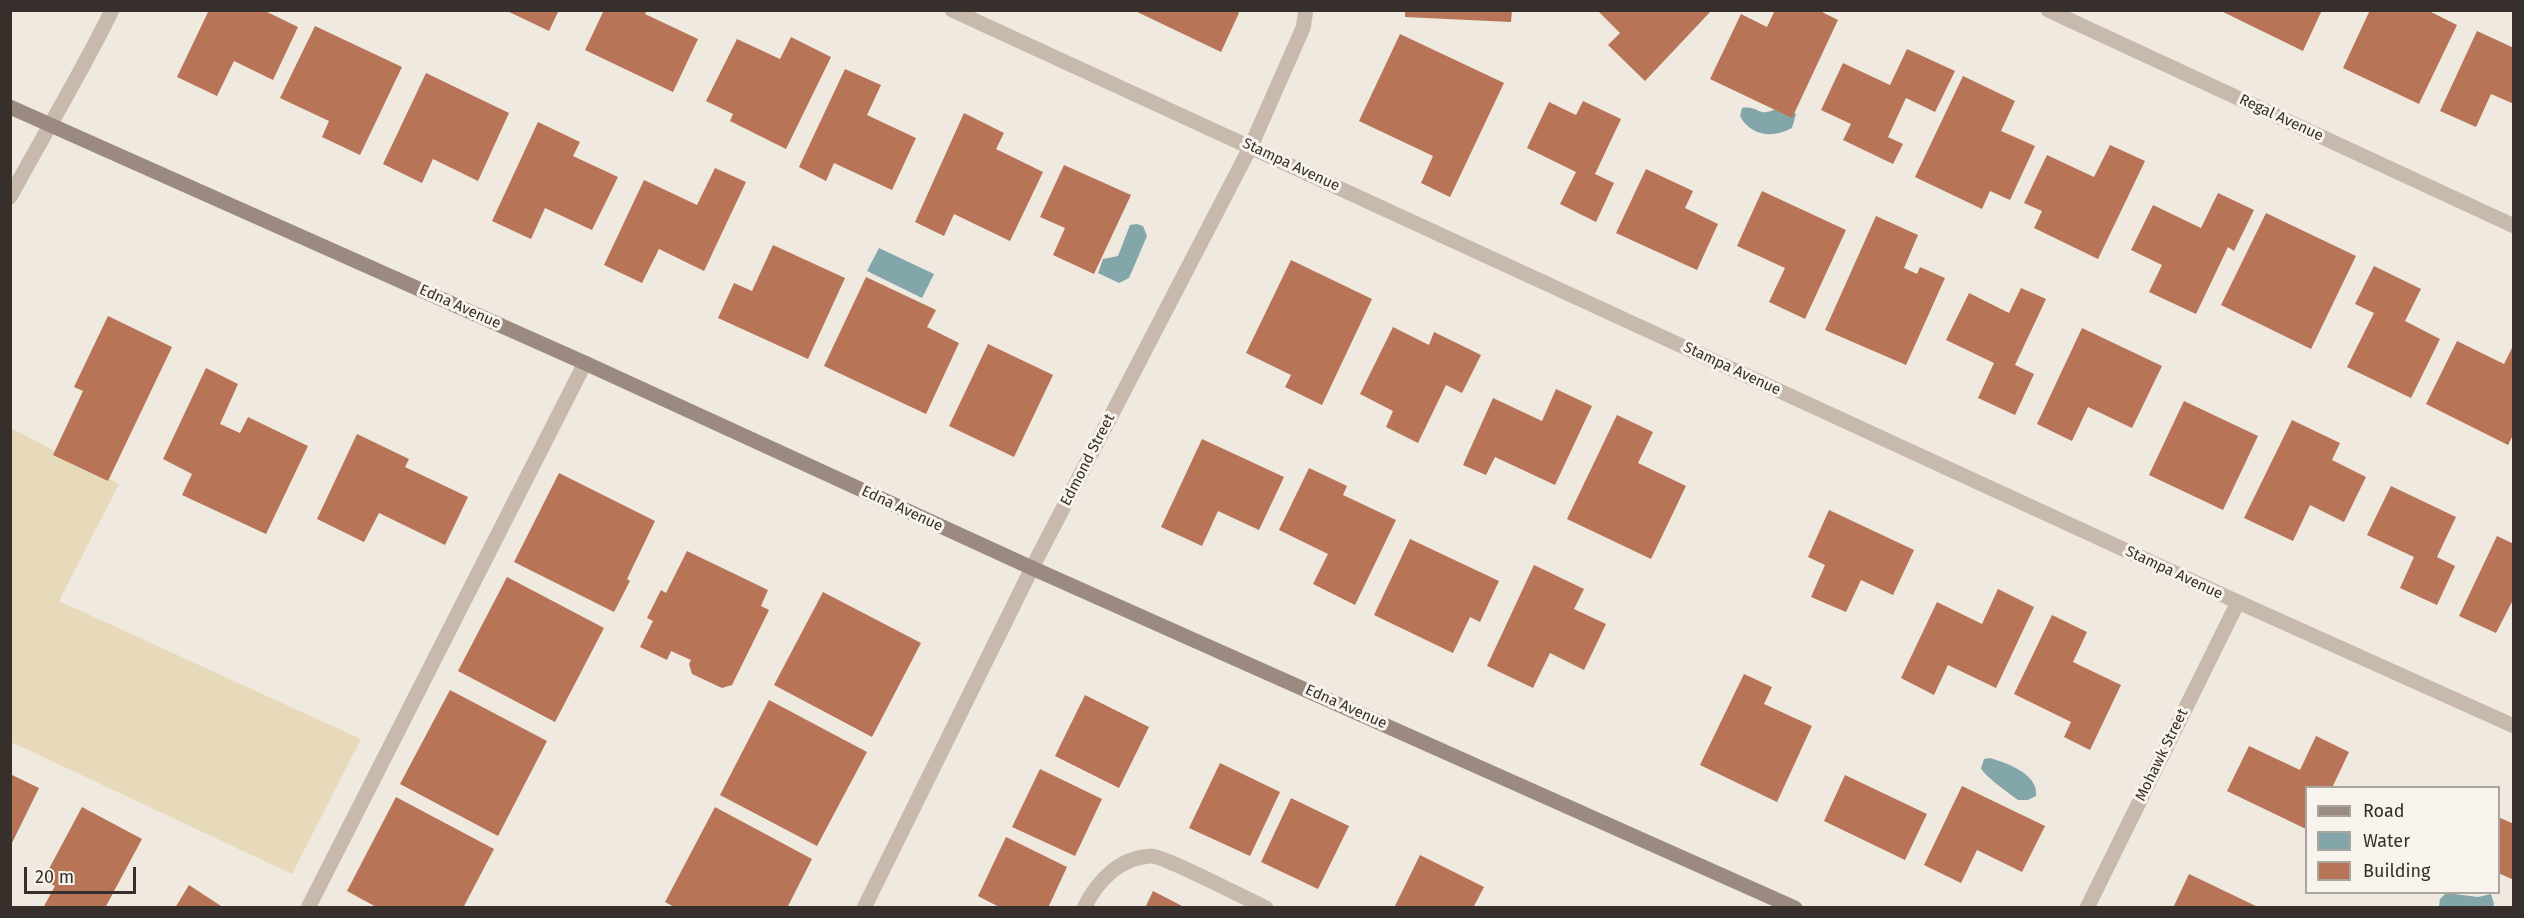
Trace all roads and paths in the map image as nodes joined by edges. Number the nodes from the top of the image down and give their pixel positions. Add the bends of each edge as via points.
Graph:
1 (112, 10) edge
2 (952, 10) edge
3 (1306, 10) edge
4 (2048, 10) edge
5 (10, 107) edge
6 (49, 124) junction
7 (1251, 146) junction
8 (10, 197) edge
9 (2514, 226) edge
10 (585, 363) junction
11 (1032, 568) junction
12 (2238, 602) junction
13 (2514, 726) edge
14 (308, 908) edge
15 (864, 908) edge
16 (1084, 908) edge
17 (1266, 908) edge
18 (1795, 908) edge
19 (2087, 908) edge

1 - 6 street
2 - 7 street, Stampa Avenue
3 - 7 street, Edmond Street via 1303,28
4 - 9 street, Regal Avenue
5 - 6 street, Edna Avenue
6 - 8 street
6 - 10 street, Edna Avenue
7 - 11 street, Edmond Street
7 - 12 street, Stampa Avenue
10 - 11 street, Edna Avenue
10 - 14 street
11 - 15 street, Edmond Street
11 - 18 street, Edna Avenue
12 - 13 street, Stampa Avenue
12 - 19 street, Mohawk Street
16 - 17 street via 1107,874 1128,861 1153,855

